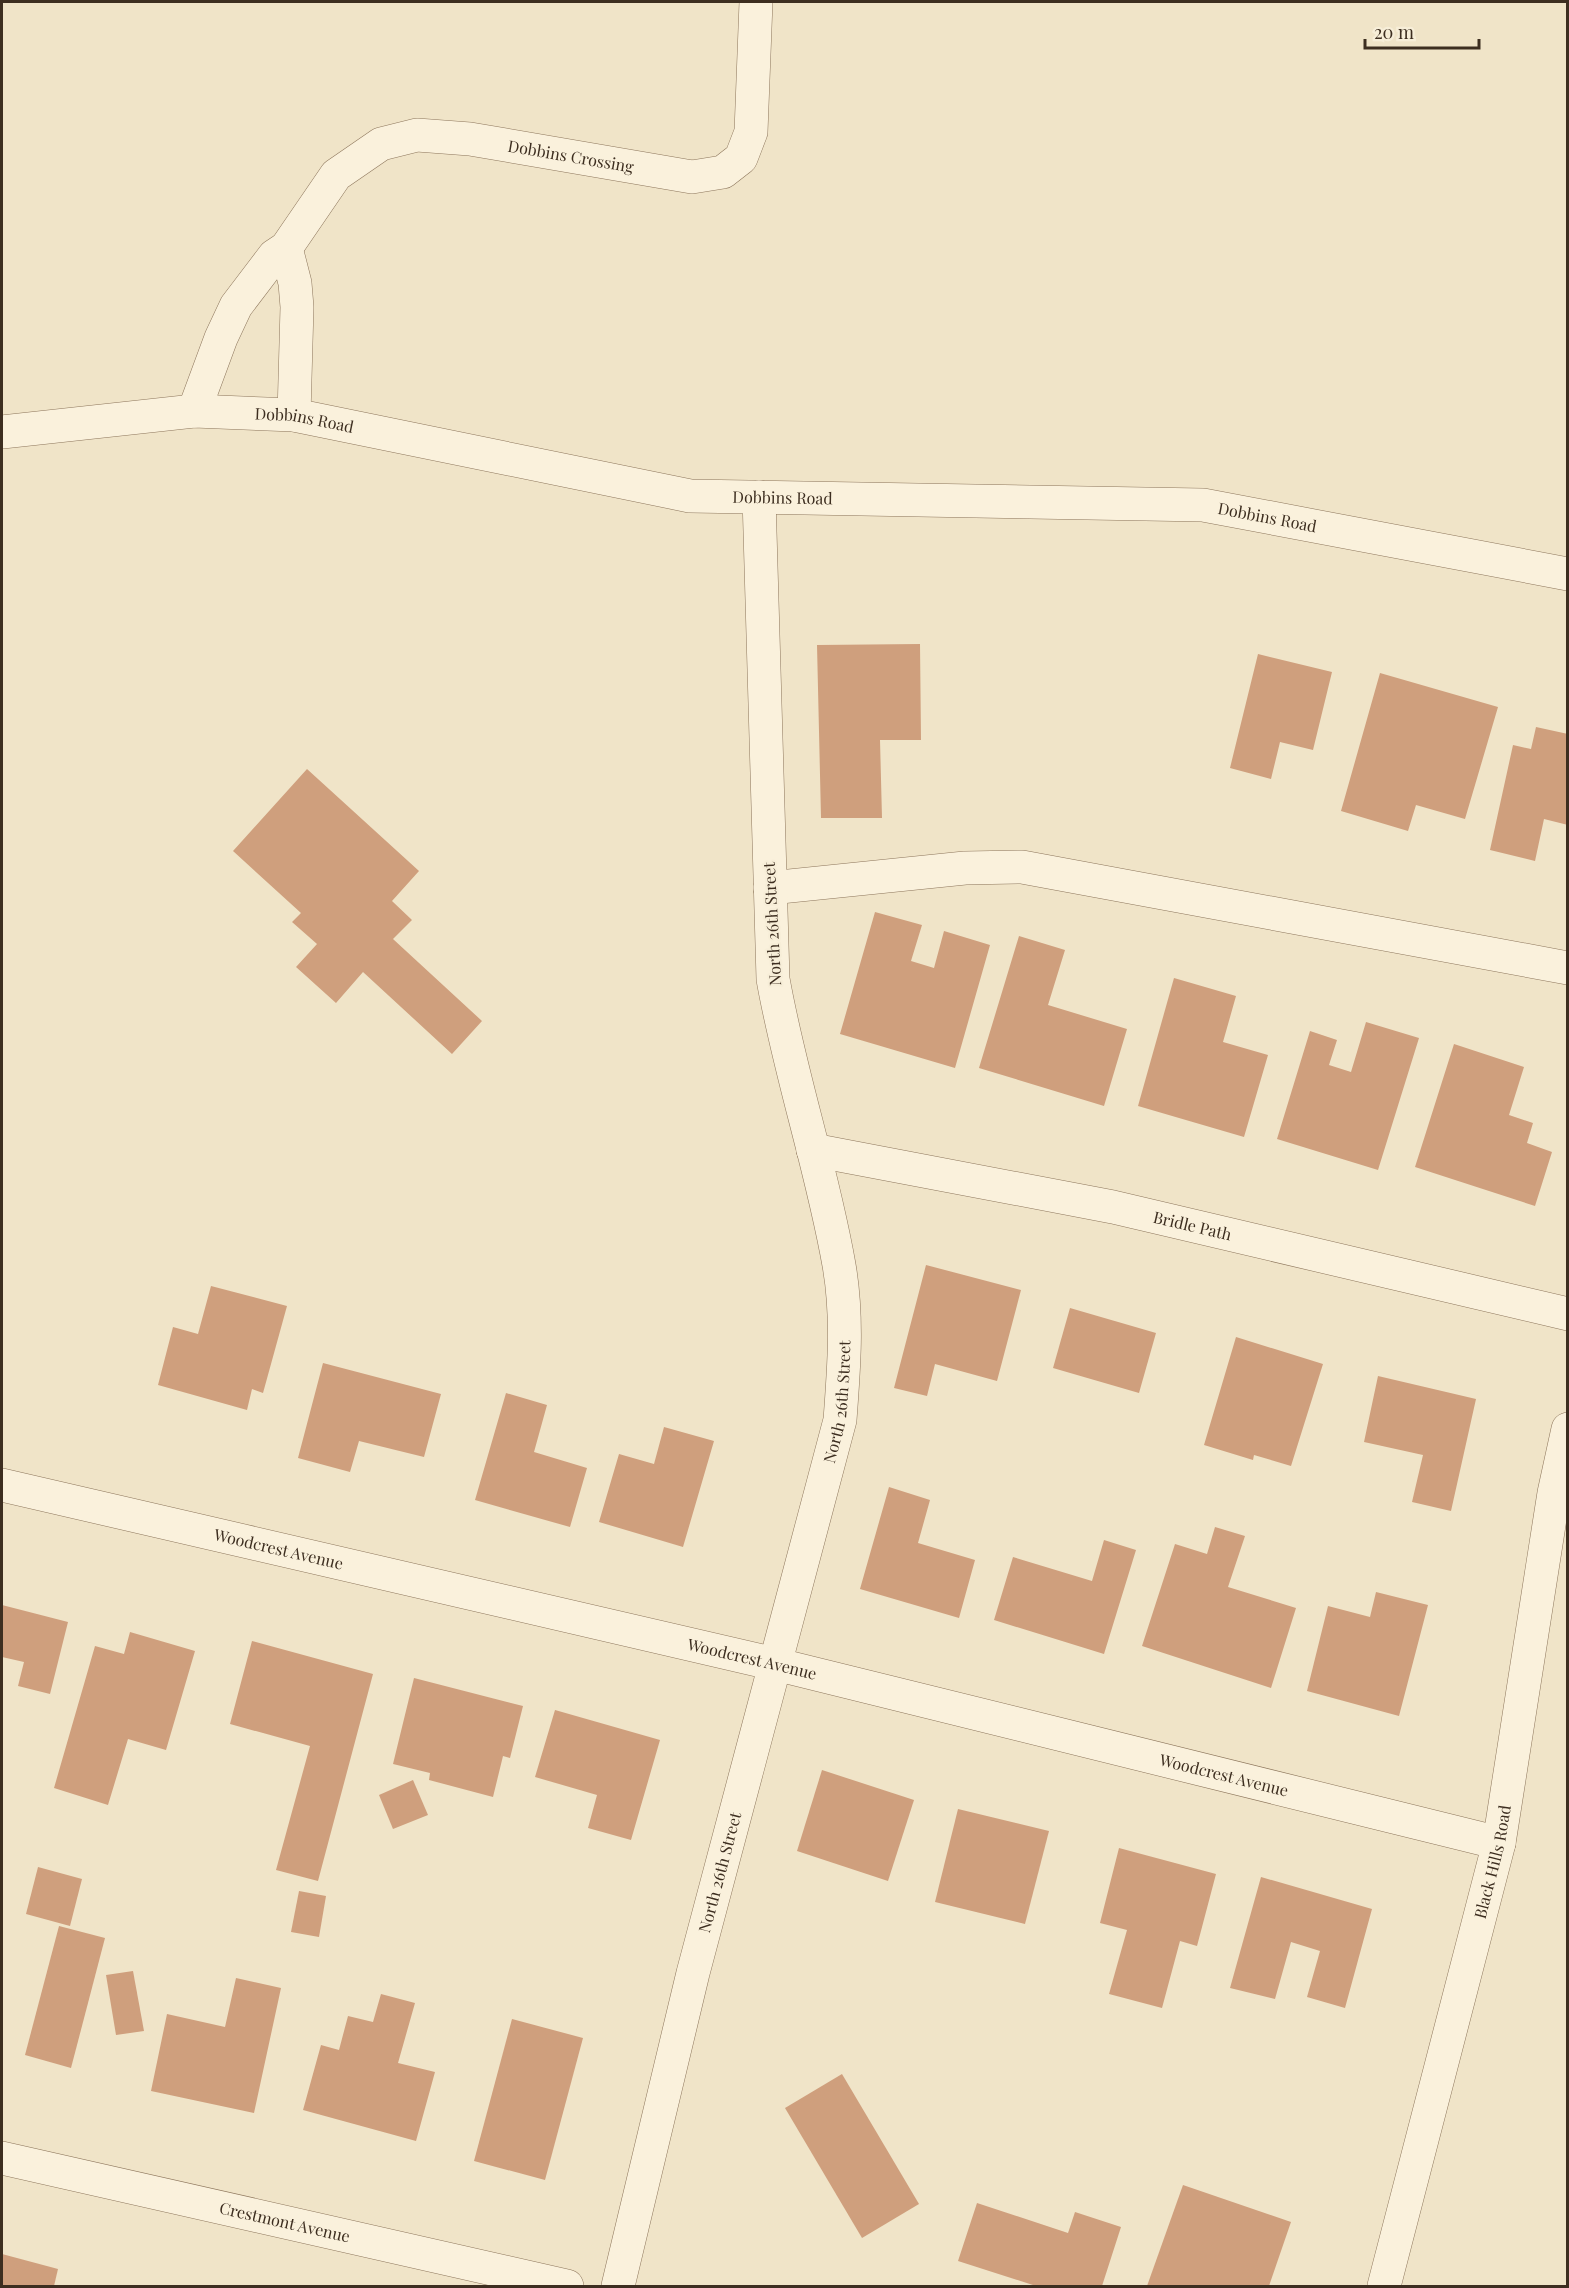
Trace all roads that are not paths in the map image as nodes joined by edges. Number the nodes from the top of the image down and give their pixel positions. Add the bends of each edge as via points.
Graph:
1 (756, 2) edge
2 (286, 248) junction
3 (194, 411) junction
4 (294, 415) junction
5 (2, 432) edge
6 (759, 497) junction
7 (1568, 574) edge
8 (770, 888) junction
9 (1568, 968) edge
10 (813, 1150) junction
11 (1568, 1314) edge
12 (1568, 1429) edge
13 (2, 1485) edge
14 (775, 1664) junction
15 (1498, 1843) junction
16 (2, 2158) edge
17 (567, 2286) edge
18 (618, 2286) edge
19 (1384, 2286) edge

1 - 2 street, Dobbins Crossing via 751,132 741,158 723,172 692,177 470,139 417,135 381,144 336,175
2 - 3 street, Dobbins Crossing via 274,256 236,306
2 - 4 street via 297,307
3 - 4 street, Dobbins Road
3 - 5 street, Dobbins Road
4 - 6 street, Dobbins Road via 690,496
6 - 7 street, Dobbins Road via 1203,504
6 - 8 street, North 26th Street
8 - 9 street via 965,868 1022,867
8 - 10 street, North 26th Street via 773,979 782,1033
10 - 11 street, Bridle Path via 1113,1207
10 - 14 street, North 26th Street via 839,1266 846,1348 840,1420
12 - 15 street, Black Hills Road via 1554,1493
13 - 14 street, Woodcrest Avenue
14 - 15 street, Woodcrest Avenue
14 - 18 street, North 26th Street via 693,1973
15 - 19 street, Black Hills Road
16 - 17 street, Crestmont Avenue

